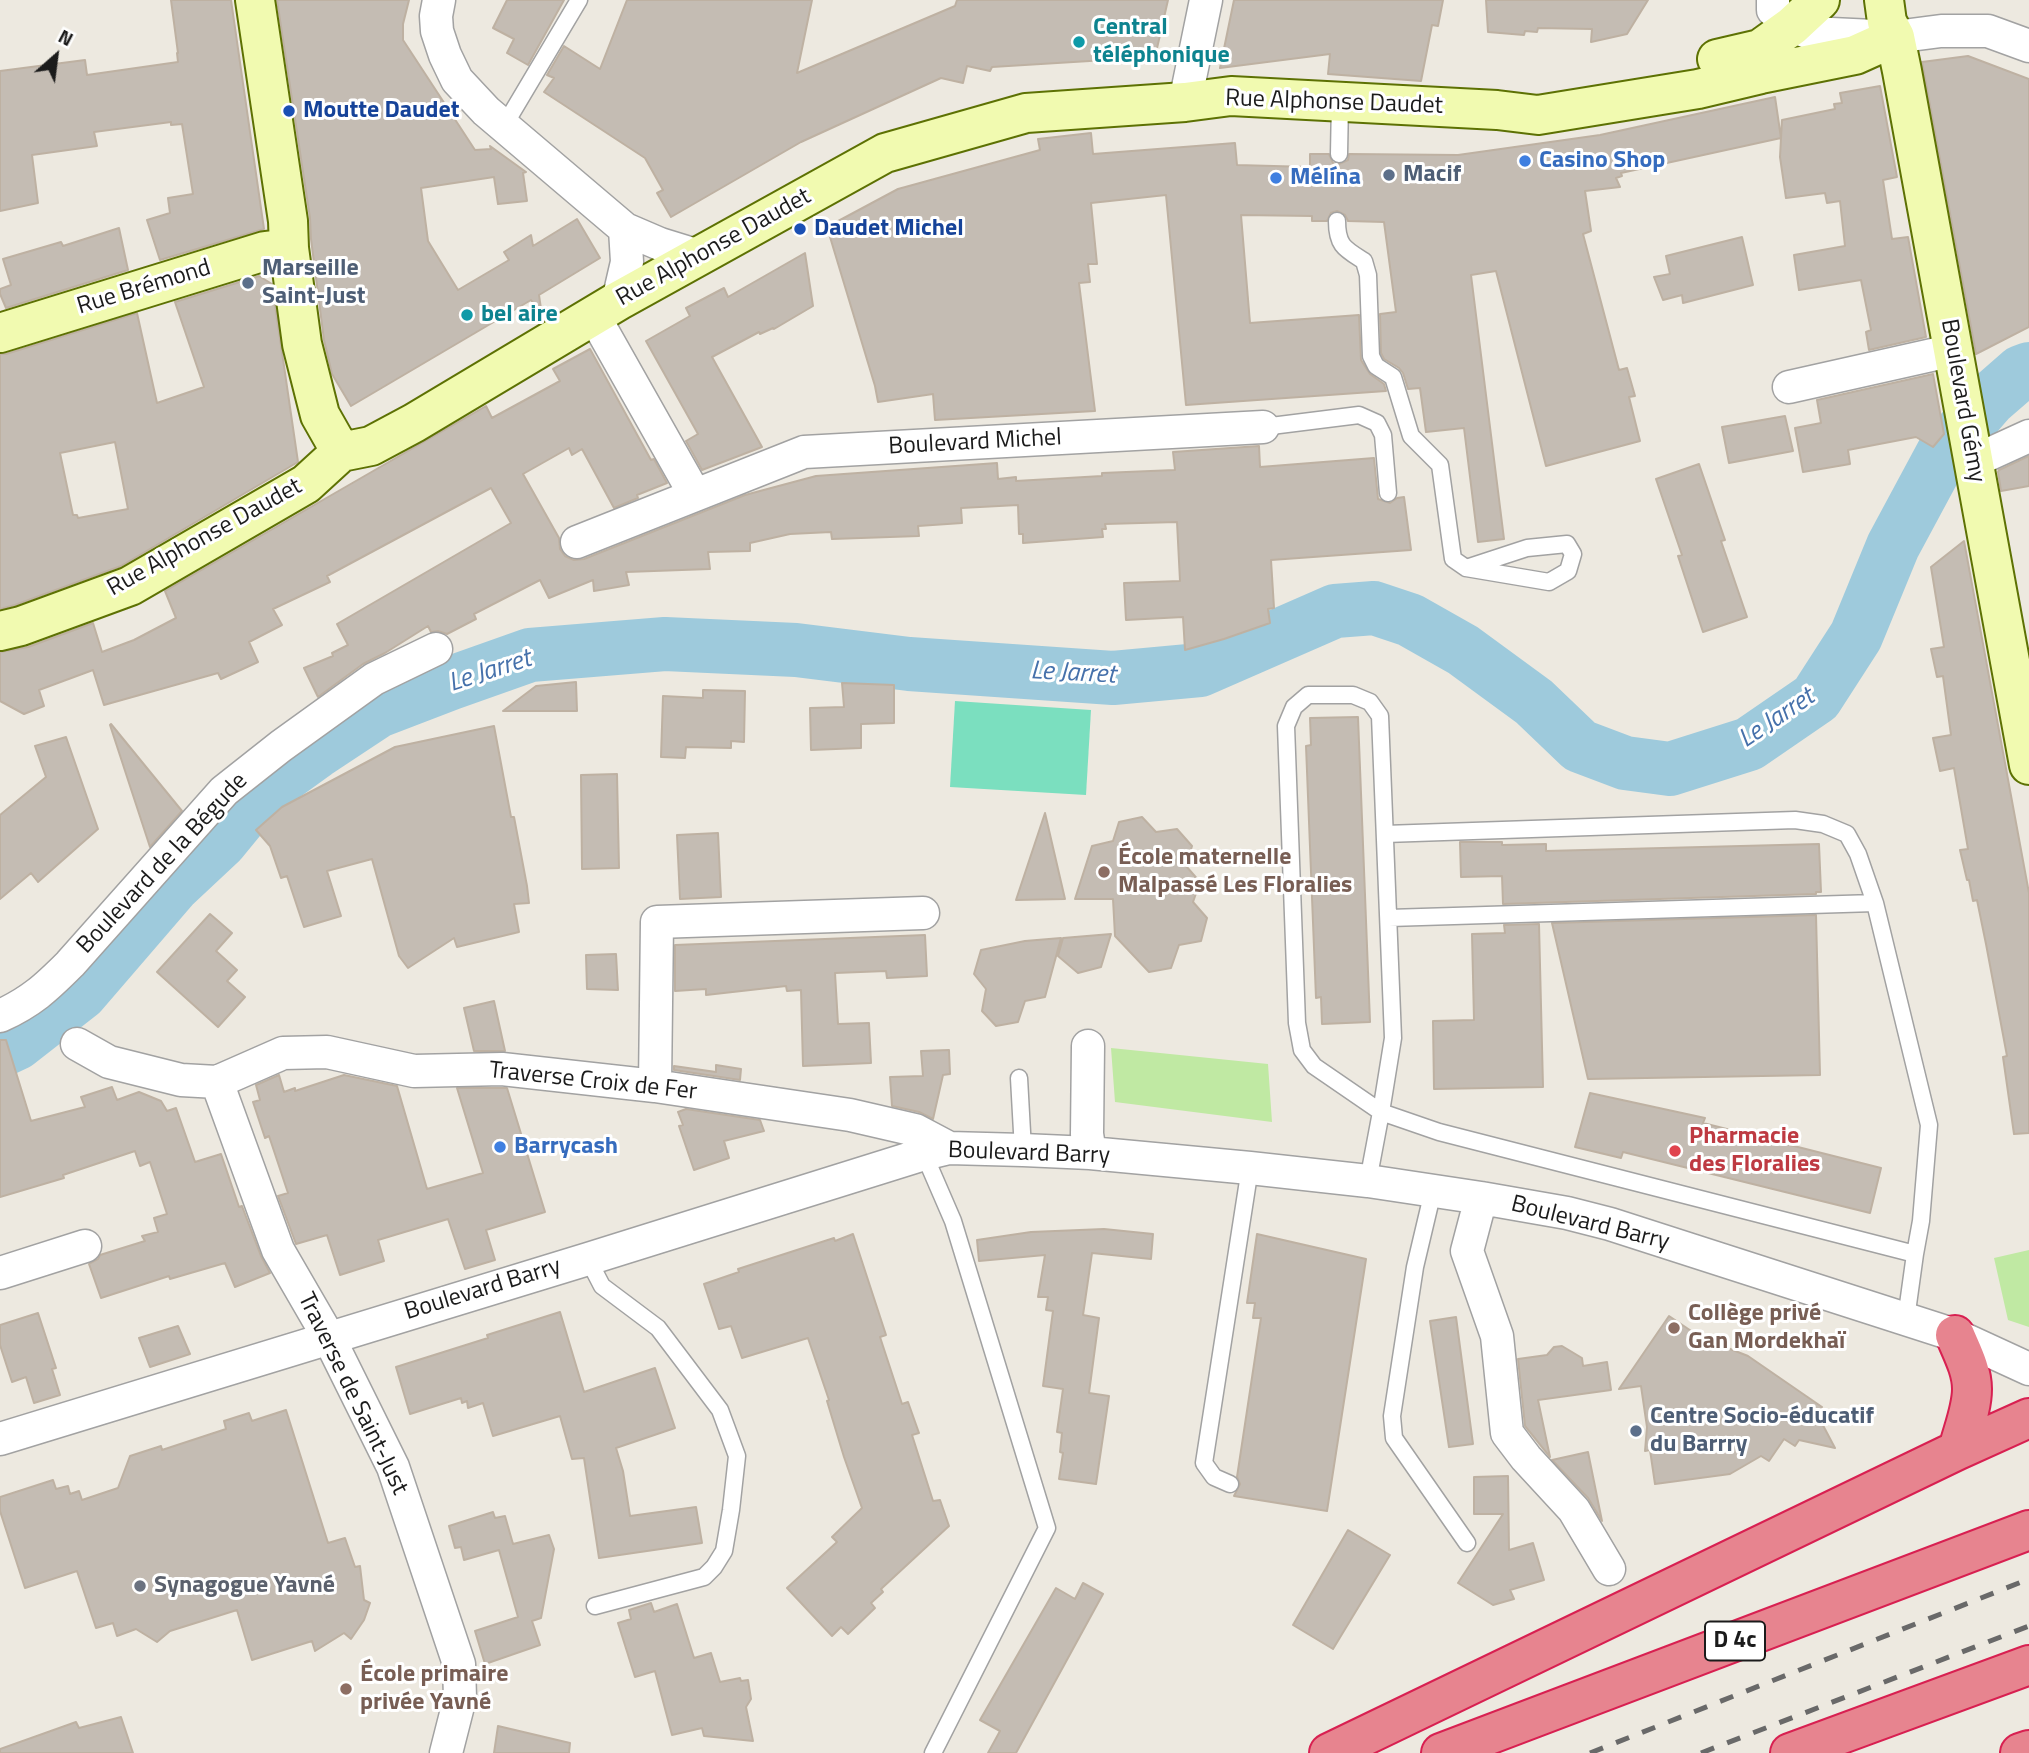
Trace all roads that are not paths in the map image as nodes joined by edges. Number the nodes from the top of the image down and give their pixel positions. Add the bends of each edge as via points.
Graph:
1 (256, 0) edge
2 (439, 0) edge
3 (579, 0) edge
4 (1206, 0) edge
5 (1820, 0) edge
6 (1884, 0) edge
7 (1783, 13) edge
8 (1895, 37) junction
9 (2029, 46) edge
10 (1185, 102) junction
11 (1340, 102) junction
12 (1497, 110) junction
13 (504, 126) junction
14 (1339, 154) dead end
15 (1338, 221) dead end
16 (625, 229) junction
17 (289, 248) junction
18 (699, 256) junction
19 (606, 309) junction
20 (0, 333) edge
21 (1956, 367) junction
22 (1789, 387) dead end
23 (1264, 427) joint
24 (2029, 436) edge
25 (341, 452) junction
26 (1972, 462) junction
27 (1388, 493) dead end
28 (695, 495) junction
29 (577, 542) dead end
30 (1466, 568) junction
31 (0, 631) edge
32 (436, 649) dead end
33 (2029, 765) edge
34 (1385, 834) junction
35 (1875, 903) junction
36 (923, 913) dead end
37 (1389, 918) junction
38 (0, 1016) edge
39 (77, 1044) dead end
40 (1087, 1046) dead end
41 (1019, 1078) dead end
42 (217, 1082) junction
43 (654, 1086) junction
44 (1381, 1112) junction
45 (1023, 1150) junction
46 (936, 1151) junction
47 (1090, 1153) junction
48 (1250, 1168) junction
49 (1368, 1181) junction
50 (1433, 1191) junction
51 (1481, 1198) junction
52 (85, 1246) dead end
53 (1915, 1254) junction
54 (589, 1259) junction
55 (0, 1273) edge
56 (1906, 1319) junction
57 (329, 1338) junction
58 (1963, 1338) junction
59 (2029, 1347) edge
60 (2029, 1369) edge
61 (2029, 1418) edge
62 (0, 1439) edge
63 (1958, 1450) junction
64 (1230, 1484) dead end
65 (2029, 1530) edge
66 (1467, 1543) dead end
67 (1609, 1569) dead end
68 (595, 1605) dead end
69 (2029, 1665) edge
70 (2029, 1750) edge
71 (446, 1753) edge
72 (933, 1753) edge
73 (1329, 1753) edge
74 (1441, 1753) edge
75 (1790, 1753) edge
76 (2020, 1753) edge

1 - 17 street
2 - 13 street via 437,32 457,80
3 - 13 lane
4 - 10 street
5 - 7 street, Rue Alphonse Daudet
6 - 8 street, Boulevard Gémy via 1886,22
7 - 8 street via 1810,33
7 - 12 street, Rue Alphonse Daudet via 1760,49
8 - 9 street via 1988,31
8 - 12 street, Rue Alphonse Daudet via 1855,55 1698,89 1538,115
8 - 21 street, Boulevard Gémy
10 - 11 street, Rue Alphonse Daudet via 1231,96
10 - 18 street, Rue Alphonse Daudet via 1026,113 885,153
11 - 12 street, Rue Alphonse Daudet
11 - 14 lane
13 - 16 street
15 - 30 lane via 1343,247 1364,261 1368,275 1371,356 1376,366 1393,377 1411,436 1440,465 1453,559
16 - 18 street
16 - 19 street via 627,262
17 - 20 street, Rue Brémond via 265,251
17 - 25 street via 308,368 320,415
18 - 19 street, Rue Alphonse Daudet
19 - 25 street, Rue Alphonse Daudet via 403,429 371,446
19 - 28 street
21 - 22 street
21 - 26 street, Boulevard Gémy
23 - 27 lane via 1359,415 1377,423 1383,435
23 - 28 street, Boulevard Michel via 804,452
24 - 26 street
25 - 31 street, Rue Alphonse Daudet via 306,484 130,586
26 - 33 street, Boulevard Gémy
28 - 29 street, Boulevard Michel
30 - 30 lane via 1549,582 1567,571 1573,554 1567,544 1527,548
32 - 38 street, Boulevard de la Bégude via 374,679 224,791 44,990
34 - 35 lane via 1795,820 1847,834
34 - 37 lane
34 - 44 lane via 1380,716 1370,702 1353,695 1308,695 1294,707 1286,726 1301,1051 1314,1066
35 - 37 lane
35 - 53 lane via 1929,1125
36 - 43 street via 657,922
37 - 44 lane via 1393,1038
39 - 42 street, Traverse Croix de Fer via 108,1062 181,1080
40 - 47 street
41 - 45 lane
42 - 43 street, Traverse Croix de Fer via 283,1053 327,1052 414,1071 502,1069
42 - 57 street, Traverse de Saint-Just via 278,1250
43 - 46 street, Traverse Croix de Fer via 850,1115 915,1130
44 - 49 lane
44 - 53 lane via 1439,1132
45 - 46 street, Boulevard Barry
45 - 47 street, Boulevard Barry
46 - 54 street, Boulevard Barry
46 - 72 lane via 1047,1528
47 - 48 street, Boulevard Barry
48 - 49 street, Boulevard Barry
48 - 64 lane via 1204,1463 1214,1477
49 - 50 street, Boulevard Barry
50 - 51 street, Boulevard Barry
50 - 66 lane via 1415,1267 1392,1416 1394,1438
51 - 56 street, Boulevard Barry via 1610,1224
51 - 67 street via 1467,1251 1497,1336 1507,1433 1574,1510
52 - 55 street
53 - 56 lane
54 - 57 street, Boulevard Barry
54 - 68 lane via 602,1286 658,1328 697,1379 720,1410 737,1456 724,1551 714,1567 704,1577
56 - 58 street, Boulevard Barry
57 - 62 street, Boulevard Barry
57 - 71 street, Traverse de Saint-Just via 394,1467 459,1664 460,1698
58 - 59 street
58 - 60 street, Boulevard Barry
58 - 63 highway via 1972,1386
61 - 63 highway
63 - 73 highway
65 - 74 highway, D 4c
69 - 75 highway
70 - 76 highway

